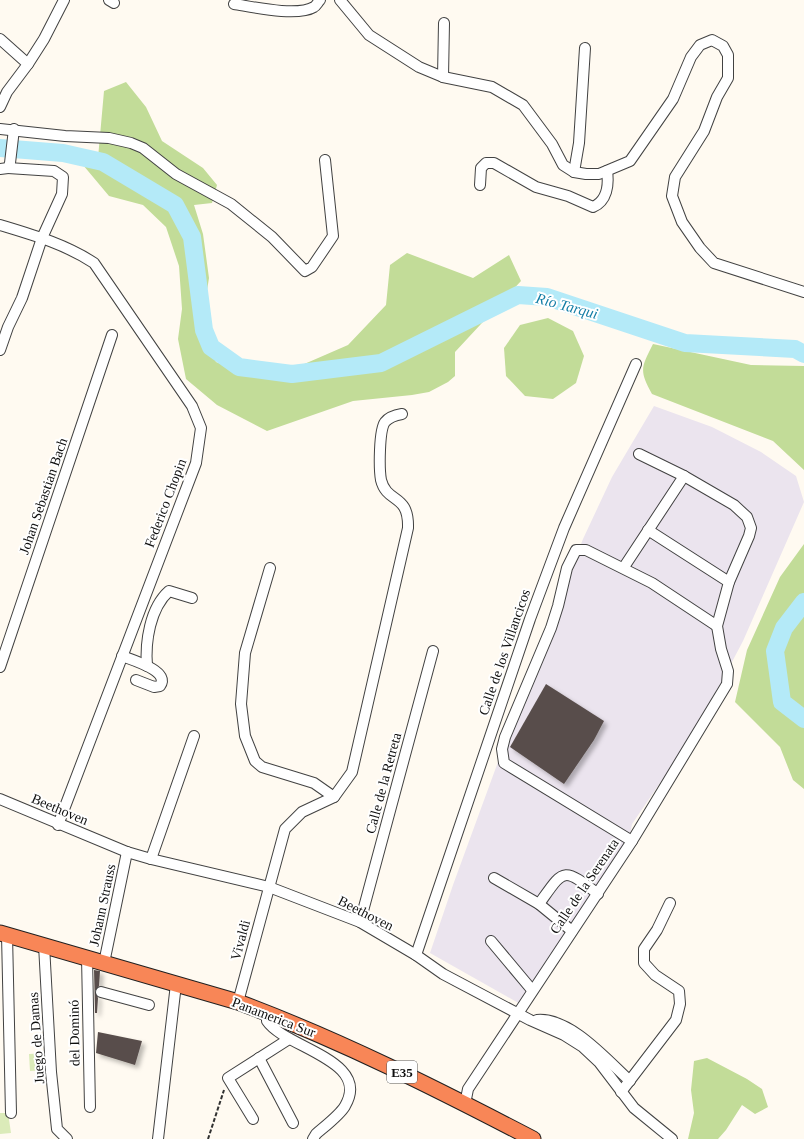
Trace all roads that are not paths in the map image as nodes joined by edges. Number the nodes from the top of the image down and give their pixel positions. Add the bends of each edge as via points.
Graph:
1 (64, 0) edge
2 (320, 0) edge
3 (340, 0) edge
4 (234, 4) dead end
5 (444, 24) dead end
6 (0, 39) edge
7 (585, 48) dead end
8 (28, 64) junction
9 (443, 77) junction
10 (0, 107) edge
11 (0, 129) edge
12 (13, 134) junction
13 (325, 160) dead end
14 (6, 167) edge
15 (607, 171) junction
16 (574, 172) junction
17 (480, 185) dead end
18 (0, 225) edge
19 (42, 238) junction
20 (801, 290) edge
21 (112, 334) dead end
22 (0, 350) edge
23 (636, 364) dead end
24 (402, 414) dead end
25 (639, 454) dead end
26 (684, 476) junction
27 (648, 530) junction
28 (624, 567) junction
29 (270, 568) dead end
30 (729, 582) junction
31 (192, 598) dead end
32 (717, 626) junction
33 (433, 651) dead end
34 (122, 656) junction
35 (147, 666) junction
36 (0, 667) edge
37 (136, 680) dead end
38 (194, 736) dead end
39 (334, 797) junction
40 (0, 799) edge
41 (58, 824) junction
42 (632, 841) junction
43 (127, 852) junction
44 (151, 859) junction
45 (494, 878) dead end
46 (269, 887) junction
47 (598, 894) junction
48 (670, 903) dead end
49 (538, 904) junction
50 (360, 922) junction
51 (572, 930) junction
52 (4, 934) edge
53 (491, 941) dead end
54 (44, 945) junction
55 (416, 955) junction
56 (87, 957) junction
57 (104, 963) junction
58 (176, 984) junction
59 (532, 990) junction
60 (101, 992) dead end
61 (238, 1002) junction
62 (149, 1005) dead end
63 (268, 1013) junction
64 (517, 1013) junction
65 (530, 1020) junction
66 (290, 1039) junction
67 (259, 1058) junction
68 (630, 1081) junction
69 (621, 1092) junction
70 (465, 1104) junction
71 (90, 1107) dead end
72 (11, 1113) dead end
73 (253, 1119) dead end
74 (293, 1123) dead end
75 (67, 1139) edge
76 (158, 1139) edge
77 (313, 1139) edge
78 (533, 1139) edge
79 (672, 1139) edge

1 - 8 street
2 - 4 street via 315,7 308,10 291,11
3 - 9 street via 369,35 419,67
5 - 9 street
6 - 8 street
7 - 16 street via 579,143
8 - 10 street via 7,92
9 - 16 street via 492,87 522,105 552,144 563,165
11 - 12 street
12 - 13 street via 109,138 143,148 176,174 231,204 272,237 305,271 312,267 333,236
12 - 14 street
14 - 19 street via 54,171 64,177 62,194
15 - 16 street via 599,174
15 - 17 street via 608,182 604,196 598,205 593,207 568,196 536,187 494,163 486,163 481,168
15 - 20 street via 630,161 673,99 691,57 700,45 712,40 723,46 728,55 728,78 717,97 704,132 675,177 672,196 682,222 714,263
18 - 19 street, Federico Chopin
19 - 22 street via 22,298
19 - 34 street, Federico Chopin via 78,252 94,263 192,406 201,428 196,462
21 - 36 street, Johan Sebastian Bach
23 - 55 street, Calle de los Villancicos via 564,528 530,619
24 - 39 street via 393,416 385,422 382,432 381,480 389,494 402,502 408,514 408,528 352,772
25 - 26 street
26 - 27 street
26 - 30 street via 734,504 747,517 751,528 749,536
27 - 28 street
27 - 30 street
28 - 32 street
28 - 42 street via 586,550 576,550 567,568 551,628 502,749 504,762
29 - 39 street via 245,653 241,704 245,736 255,760 262,767 314,782
30 - 32 street
31 - 35 street via 169,591 161,598 146,645
32 - 42 street, Calle de la Serenata via 728,671 727,684
33 - 50 street, Calle de la Retreta
34 - 35 street
34 - 41 street, Federico Chopin
35 - 37 street via 158,671 162,677 163,682 160,686 154,687
38 - 44 street
39 - 46 street, Vivaldi via 302,812 285,829
40 - 41 street, Beethoven
41 - 43 street, Beethoven
42 - 47 street, Calle de la Serenata
43 - 44 street, Beethoven
43 - 57 street, Johann Strauss
44 - 46 street, Beethoven
45 - 49 street
46 - 50 street, Beethoven
46 - 61 street, Vivaldi
47 - 49 street via 574,876 565,875 557,878
47 - 51 street, Calle de la Serenata
48 - 68 street via 644,949 644,963 655,975 679,991 680,1004 676,1020
49 - 51 street
50 - 55 street, Beethoven
51 - 59 street, Calle de la Serenata
52 - 54 highway, Panamerica Sur / E35
52 - 72 street
53 - 59 street
54 - 56 highway, Panamerica Sur / E35
54 - 75 street, Juego de Damas via 57,1129
55 - 64 street, Beethoven via 443,974
56 - 57 highway, Panamerica Sur / E35
56 - 71 street, del Dominó
57 - 58 highway, Panamerica Sur / E35
58 - 61 highway, Panamerica Sur / E35
58 - 76 street
59 - 64 street, Calle de la Serenata
60 - 62 street
61 - 63 highway, Panamerica Sur / E35
63 - 66 street via 267,1021 270,1026 277,1033
63 - 70 highway, Panamerica Sur / E35 via 364,1053
64 - 65 street, Beethoven
64 - 70 street, Calle de la Serenata via 468,1090
65 - 68 street via 554,1022 575,1032
65 - 69 street, Beethoven via 564,1035 583,1047
66 - 67 street
66 - 77 street via 334,1062 348,1079 350,1093 345,1107
67 - 73 street via 228,1078
67 - 74 street
68 - 69 street
69 - 79 street, Beethoven via 634,1108
70 - 78 highway, Panamerica Sur / E35

